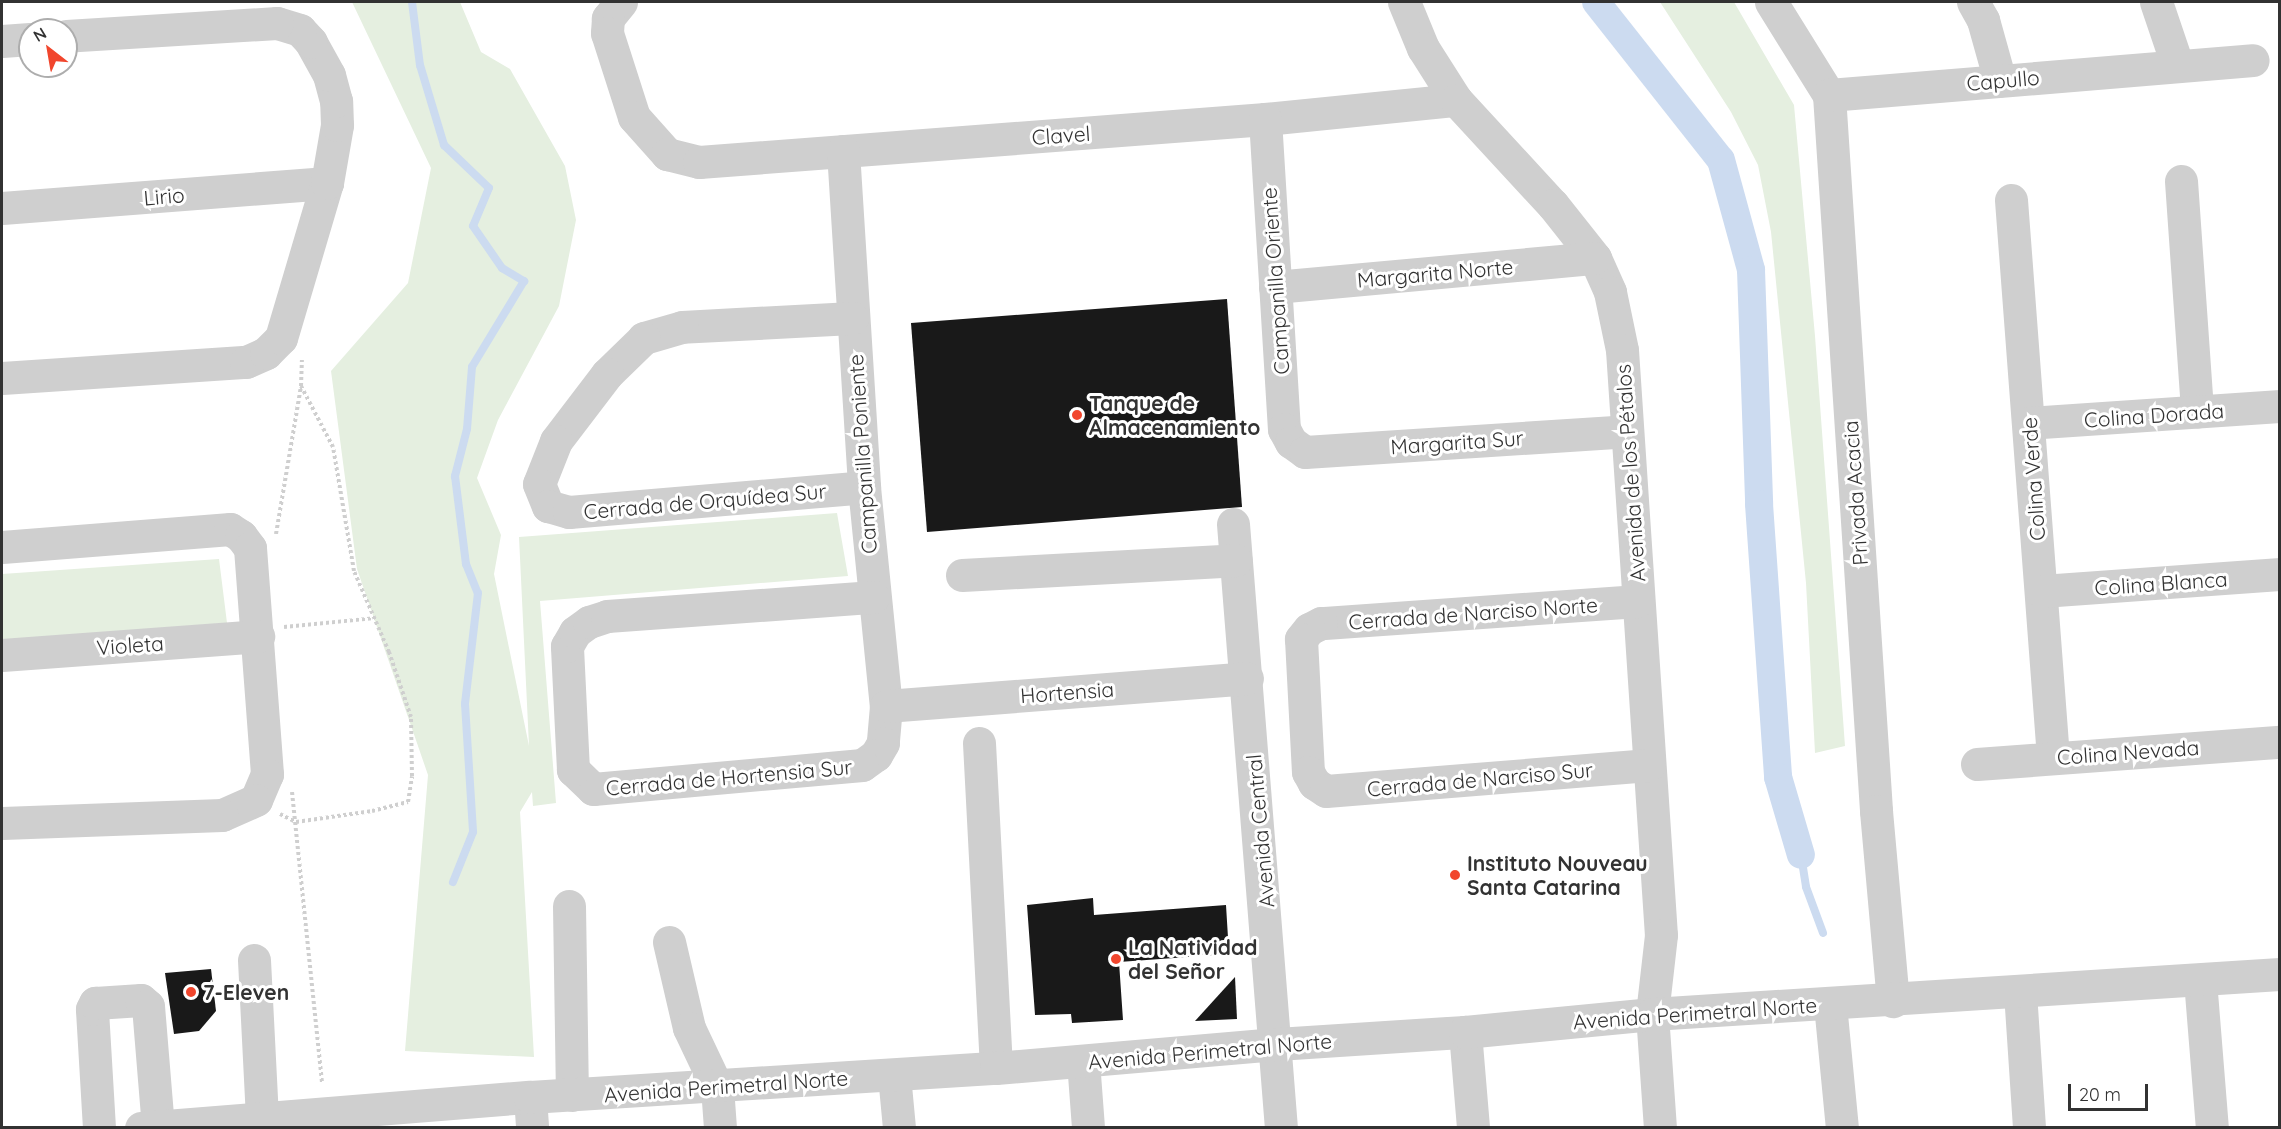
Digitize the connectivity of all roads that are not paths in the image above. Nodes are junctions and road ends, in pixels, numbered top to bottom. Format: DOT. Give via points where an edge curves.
graph roads {
  1 [pos="1404,2"];
  2 [pos="1771,2"];
  3 [pos="1973,2"];
  4 [pos="2156,2"];
  5 [pos="618,4"];
  6 [pos="78,35"];
  7 [pos="18,39"];
  8 [pos="2,40"];
  9 [pos="2253,60"];
  10 [pos="2176,64"];
  11 [pos="2001,81"];
  12 [pos="1829,95"];
  13 [pos="1456,100"];
  14 [pos="1265,119"];
  15 [pos="843,151"];
  16 [pos="2181,181"];
  17 [pos="327,183"];
  18 [pos="2011,200"];
  19 [pos="2,208"];
  20 [pos="1595,258"];
  21 [pos="1275,287"];
  22 [pos="852,318"];
  23 [pos="2,378"];
  24 [pos="2280,406"];
  25 [pos="2197,411"];
  26 [pos="2029,423"];
  27 [pos="1626,431"];
  28 [pos="1290,442"];
  29 [pos="864,487"];
  30 [pos="1233,524"];
  31 [pos="2,547"];
  32 [pos="1236,560"];
  33 [pos="2280,574"];
  34 [pos="962,575"];
  35 [pos="2042,591"];
  36 [pos="873,597"];
  37 [pos="1638,601"];
  38 [pos="258,636"];
  39 [pos="2,655"];
  40 [pos="1247,678"];
  41 [pos="886,706"];
  42 [pos="2280,742"];
  43 [pos="979,743"];
  44 [pos="876,755"];
  45 [pos="2053,757"];
  46 [pos="1977,764"];
  47 [pos="1648,765"];
  48 [pos="1314,783"];
  49 [pos="2,822"];
  50 [pos="569,906"];
  51 [pos="669,942"];
  52 [pos="254,960"];
  53 [pos="2280,974"];
  54 [pos="2200,980"];
  55 [pos="2020,992"];
  56 [pos="1893,1001"];
  57 [pos="1830,1004"];
  58 [pos="1652,1014"];
  59 [pos="1465,1032"];
  60 [pos="1277,1044"];
  61 [pos="1083,1061"];
  62 [pos="996,1068"];
  63 [pos="894,1075"];
  64 [pos="717,1087"];
  65 [pos="572,1095"];
  66 [pos="531,1112"];
  67 [pos="262,1119"];
  68 [pos="342,1120"];
  69 [pos="152,1127"];
  70 [pos="99,1128"];
  71 [pos="720,1128"];
  72 [pos="899,1128"];
  73 [pos="1088,1128"];
  74 [pos="1281,1128"];
  75 [pos="1473,1128"];
  76 [pos="1660,1128"];
  77 [pos="1842,1128"];
  78 [pos="2029,1128"];
  79 [pos="2212,1128"];
  1 -- 13 [label="street, Avenida de los Pétalos" via="1423,48"];
  2 -- 12 [label="street, Privada Acacia"];
  3 -- 11 [label="street" via="1983,20"];
  4 -- 10 [label="street"];
  5 -- 15 [label="street, Clavel" via="607,33 634,117 667,154 699,162"];
  6 -- 17 [label="street" via="277,22 300,30 328,75 336,101 338,126"];
  7 -- 8 [label="street"];
  9 -- 10 [label="street, Capullo"];
  10 -- 11 [label="street, Capullo"];
  11 -- 12 [label="street, Capullo"];
  12 -- 56 [label="street, Privada Acacia" via="1876,811"];
  13 -- 14 [label="street, Clavel"];
  13 -- 20 [label="street, Avenida de los Pétalos" via="1553,205"];
  14 -- 15 [label="street, Clavel"];
  14 -- 21 [label="street, Campanilla Oriente"];
  15 -- 22 [label="street, Campanilla Poniente"];
  16 -- 25 [label="street"];
  17 -- 19 [label="street, Lirio"];
  17 -- 23 [label="street" via="281,338 266,352 246,362"];
  18 -- 26 [label="street, Colina Verde"];
  20 -- 21 [label="street, Margarita Norte"];
  20 -- 27 [label="street, Avenida de los Pétalos" via="1610,292 1622,350"];
  21 -- 28 [label="street, Campanilla Oriente" via="1284,429"];
  22 -- 29 [label="street, Campanilla Poniente"];
  22 -- 29 [label="street, Cerrada de Orquídea Sur" via="682,327 644,338 607,374 548,454 539,484 548,506 569,512"];
  24 -- 25 [label="street, Colina Dorada"];
  25 -- 26 [label="street, Colina Dorada"];
  26 -- 35 [label="street, Colina Verde"];
  27 -- 28 [label="street, Margarita Sur" via="1305,452"];
  27 -- 37 [label="street, Avenida de los Pétalos"];
  29 -- 36 [label="street, Campanilla Poniente"];
  30 -- 32 [label="street, Avenida Central"];
  31 -- 38 [label="street" via="230,529 250,548"];
  32 -- 34 [label="street"];
  32 -- 40 [label="street, Avenida Central"];
  33 -- 35 [label="street, Colina Blanca"];
  35 -- 45 [label="street, Colina Verde"];
  36 -- 41 [label="street, Campanilla Poniente"];
  36 -- 44 [label="street, Cerrada de Hortensia Sur" via="607,616 575,632 567,646 566,661 573,770 593,789 862,765"];
  37 -- 47 [label="street, Avenida de los Pétalos"];
  37 -- 48 [label="street, Cerrada de Narciso Norte" via="1321,623 1309,628 1301,639 1308,772"];
  38 -- 39 [label="street, Violeta"];
  38 -- 49 [label="street" via="267,774 256,801 222,814"];
  40 -- 41 [label="street, Hortensia"];
  40 -- 60 [label="street, Avenida Central"];
  41 -- 44 [label="street, Campanilla Poniente" via="883,743"];
  42 -- 45 [label="street, Colina Nevada"];
  43 -- 62 [label="street"];
  45 -- 46 [label="street, Colina Nevada"];
  47 -- 48 [label="street, Cerrada de Narciso Sur" via="1326,791"];
  47 -- 58 [label="street, Avenida de los Pétalos" via="1661,935"];
  50 -- 65 [label="street"];
  51 -- 64 [label="street" via="690,1028"];
  52 -- 67 [label="street"];
  53 -- 54 [label="street, Avenida Perimetral Norte"];
  54 -- 55 [label="street, Avenida Perimetral Norte"];
  54 -- 79 [label="street"];
  55 -- 56 [label="street, Avenida Perimetral Norte"];
  55 -- 78 [label="street"];
  56 -- 57 [label="street, Avenida Perimetral Norte"];
  57 -- 58 [label="street, Avenida Perimetral Norte"];
  57 -- 77 [label="street"];
  58 -- 59 [label="street, Avenida Perimetral Norte"];
  58 -- 76 [label="street, Avenida de los Pétalos"];
  59 -- 60 [label="street, Avenida Perimetral Norte"];
  59 -- 75 [label="street"];
  60 -- 61 [label="street, Avenida Perimetral Norte"];
  60 -- 74 [label="street, Avenida Central"];
  61 -- 62 [label="street, Avenida Perimetral Norte"];
  61 -- 73 [label="street"];
  62 -- 63 [label="street, Avenida Perimetral Norte"];
  63 -- 64 [label="street, Avenida Perimetral Norte"];
  63 -- 72 [label="street"];
  64 -- 65 [label="street, Avenida Perimetral Norte"];
  64 -- 71 [label="street"];
  65 -- 66 [label="street, Avenida Perimetral Norte"];
  66 -- 68 [label="street, Avenida Perimetral Norte"];
  67 -- 68 [label="street, Avenida Perimetral Norte"];
  67 -- 69 [label="street, Avenida Perimetral Norte"];
  69 -- 70 [label="street" via="148,1006 141,1000 95,1003 92,1009"];
}
